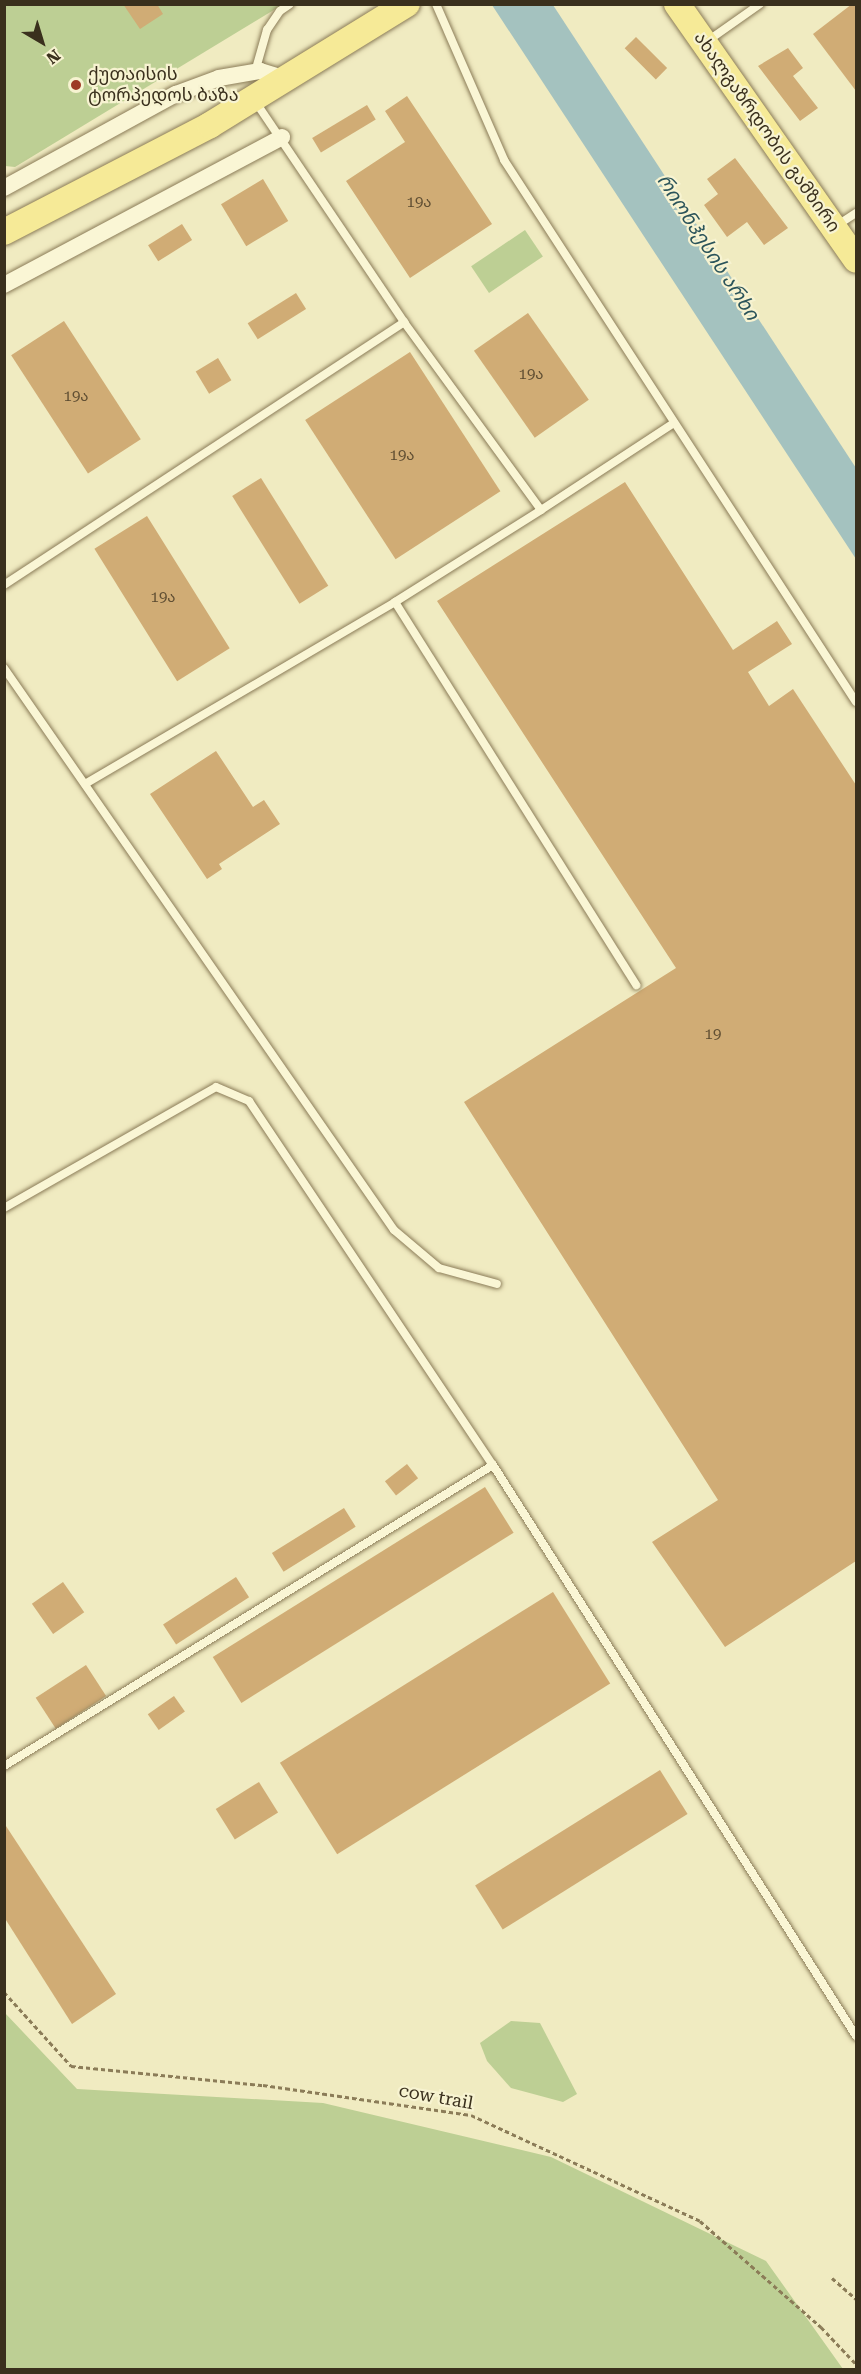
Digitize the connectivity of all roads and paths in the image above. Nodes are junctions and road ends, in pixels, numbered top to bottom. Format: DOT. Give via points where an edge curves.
graph roads {
  1 [pos="290,4"];
  2 [pos="407,4"];
  3 [pos="436,4"];
  4 [pos="677,4"];
  5 [pos="760,4"];
  6 [pos="705,43"];
  7 [pos="255,72"];
  8 [pos="287,79"];
  9 [pos="254,100"];
  10 [pos="282,137"];
  11 [pos="4,188"];
  12 [pos="856,213"];
  13 [pos="834,228"];
  14 [pos="4,232"];
  15 [pos="856,260"];
  16 [pos="4,285"];
  17 [pos="404,322"];
  18 [pos="674,423"];
  19 [pos="541,510"];
  20 [pos="4,585"];
  21 [pos="395,602"];
  22 [pos="4,668"];
  23 [pos="856,702"];
  24 [pos="85,784"];
  25 [pos="636,984"];
  26 [pos="4,1208"];
  27 [pos="497,1284"];
  28 [pos="493,1465"];
  29 [pos="4,1767"];
  30 [pos="4,1992"];
  31 [pos="856,2036"];
  32 [pos="832,2278"];
  33 [pos="856,2300"];
  34 [pos="856,2364"];
  1 -- 7 [label="lane" via="267,30"];
  2 -- 8 [label="main road"];
  3 -- 18 [label="lane" via="504,160"];
  4 -- 6 [label="main road, ახალგაზრდობის გამზირი"];
  5 -- 6 [label="lane"];
  6 -- 13 [label="main road, ახალგაზრდობის გამზირი"];
  7 -- 8 [label="street"];
  7 -- 11 [label="street" via="219,78 176,94"];
  8 -- 9 [label="main road"];
  9 -- 10 [label="lane"];
  9 -- 14 [label="main road"];
  10 -- 16 [label="street"];
  10 -- 17 [label="lane"];
  12 -- 13 [label="lane"];
  13 -- 15 [label="main road, ახალგაზრდობის გამზირი"];
  17 -- 19 [label="lane"];
  17 -- 20 [label="lane"];
  18 -- 19 [label="lane"];
  18 -- 23 [label="lane"];
  19 -- 21 [label="lane"];
  21 -- 24 [label="lane"];
  21 -- 25 [label="lane"];
  22 -- 24 [label="lane"];
  24 -- 27 [label="lane" via="394,1230 439,1268"];
  26 -- 28 [label="lane" via="216,1087 249,1101"];
  28 -- 29 [label="lane"];
  28 -- 31 [label="lane"];
  30 -- 34 [label="path, cow trail" via="71,2066 263,2085 471,2115 700,2221 821,2327"];
  32 -- 33 [label="path"];
}
